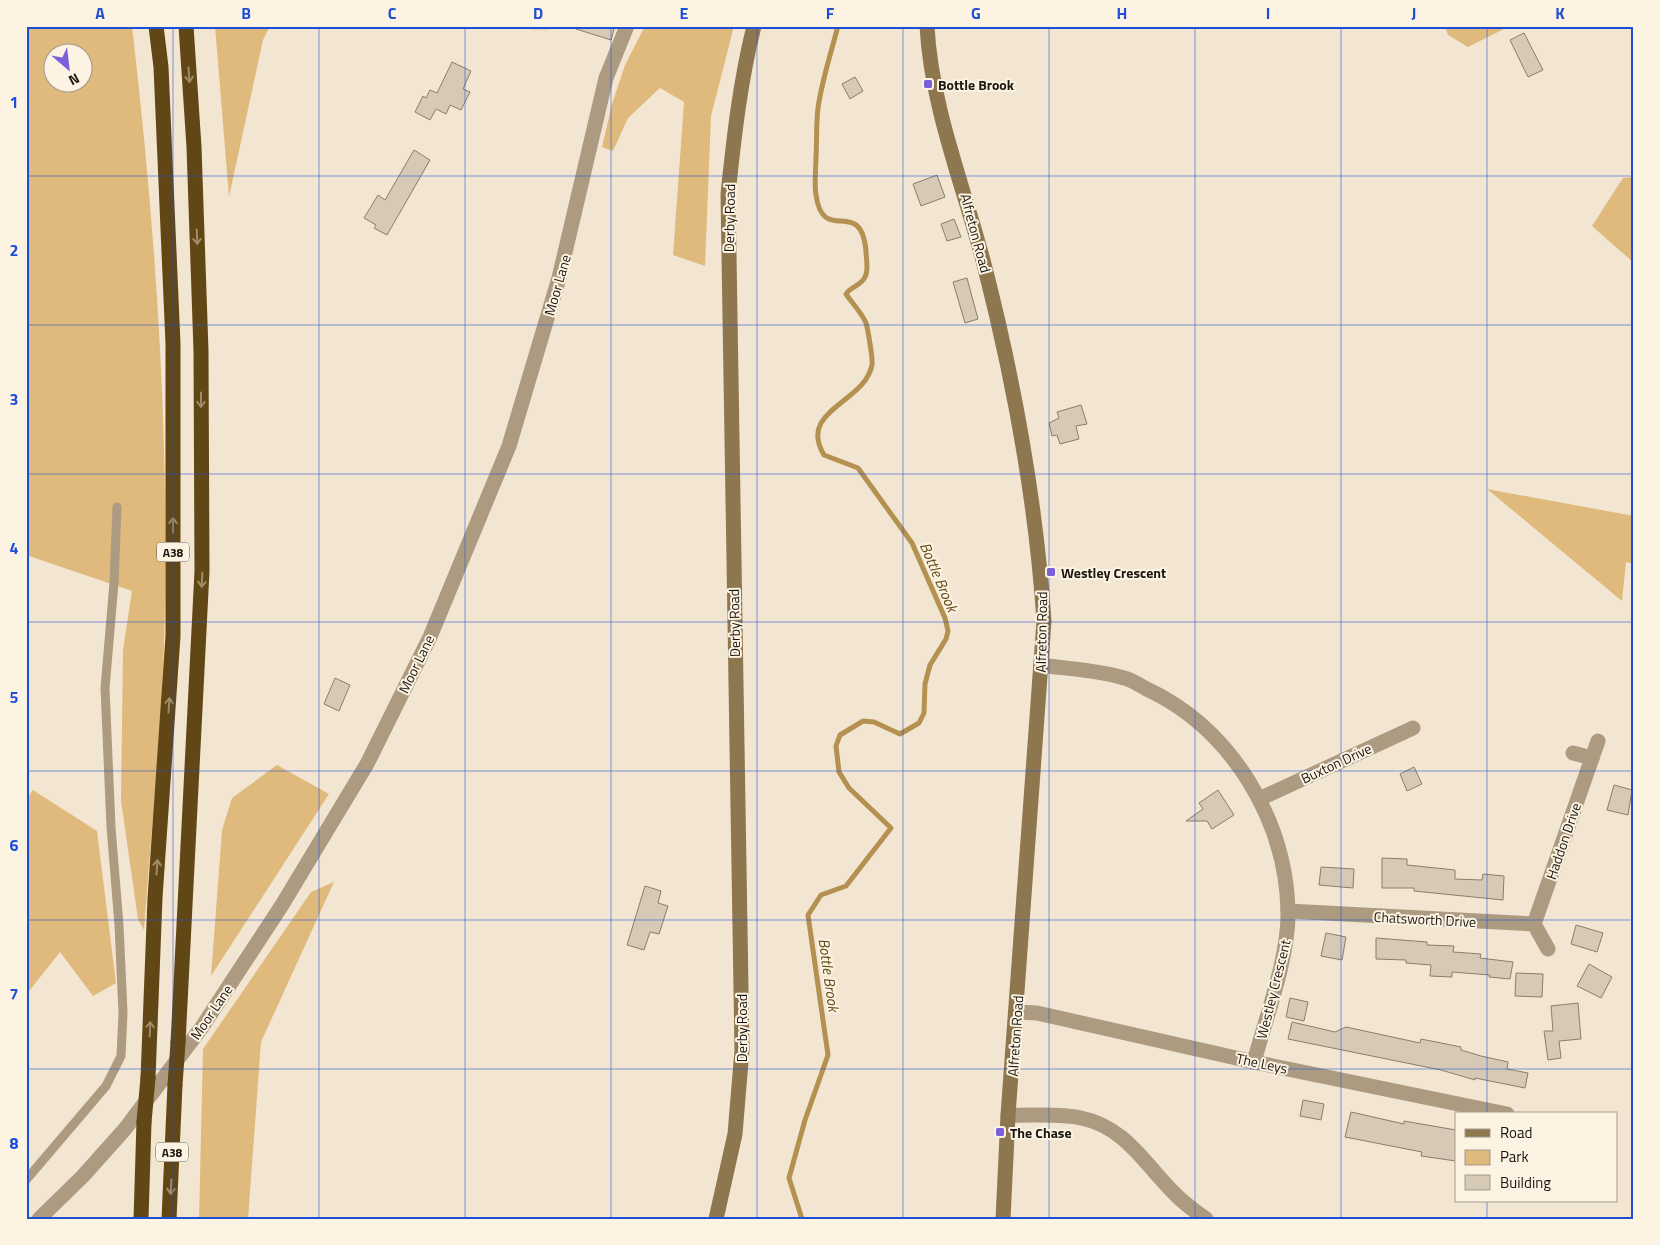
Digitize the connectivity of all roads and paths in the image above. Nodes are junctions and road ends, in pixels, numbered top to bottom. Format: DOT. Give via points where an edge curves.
graph roads {
  1 [pos="156,26"];
  2 [pos="186,26"];
  3 [pos="627,26"];
  4 [pos="754,26"];
  5 [pos="927,26"];
  6 [pos="117,507"];
  7 [pos="1041,665"];
  8 [pos="1413,728"];
  9 [pos="1598,741"];
  10 [pos="1572,753"];
  11 [pos="1592,758"];
  12 [pos="1259,799"];
  13 [pos="1288,912"];
  14 [pos="1534,924"];
  15 [pos="1548,949"];
  16 [pos="1017,1012"];
  17 [pos="1254,1062"];
  18 [pos="1497,1112"];
  19 [pos="1008,1115"];
  20 [pos="26,1180"];
  21 [pos="39,1219"];
  22 [pos="141,1219"];
  23 [pos="170,1219"];
  24 [pos="716,1219"];
  25 [pos="1004,1219"];
  26 [pos="1206,1219"];
  22 -- 1 [label="highway, A38, one-way, bridge" via="155,898 173,636 173,344 162,67"];
  2 -- 23 [label="highway, A38, one-way, bridge" via="201,341 202,571"];
  3 -- 21 [label="street, Moor Lane" via="606,78 559,278 509,446 430,637 367,764 282,905 202,1027 124,1129"];
  4 -- 24 [label="street, Derby Road" via="743,70 728,194 742,1050 735,1134"];
  5 -- 7 [label="street, Alfreton Road" via="935,87 1001,328 1040,564 1044,621"];
  6 -- 20 [label="lane" via="105,688 124,1013 121,1056 106,1086"];
  7 -- 12 [label="street, Westley Crescent" via="1124,678 1168,699 1208,730 1235,761"];
  7 -- 16 [label="street, Alfreton Road"];
  8 -- 12 [label="street, Buxton Drive"];
  9 -- 11 [label="street, Haddon Drive"];
  10 -- 11 [label="street"];
  11 -- 14 [label="street, Haddon Drive"];
  12 -- 13 [label="street, Westley Crescent" via="1282,855"];
  13 -- 14 [label="street, Chatsworth Drive"];
  13 -- 17 [label="street, Westley Crescent" via="1285,949"];
  14 -- 15 [label="street"];
  16 -- 17 [label="street, The Leys" via="1037,1013"];
  16 -- 19 [label="street, Alfreton Road"];
  17 -- 18 [label="street, The Leys"];
  19 -- 25 [label="street, Alfreton Road"];
  19 -- 26 [label="street" via="1080,1118 1110,1128 1142,1156 1176,1196"];
}
